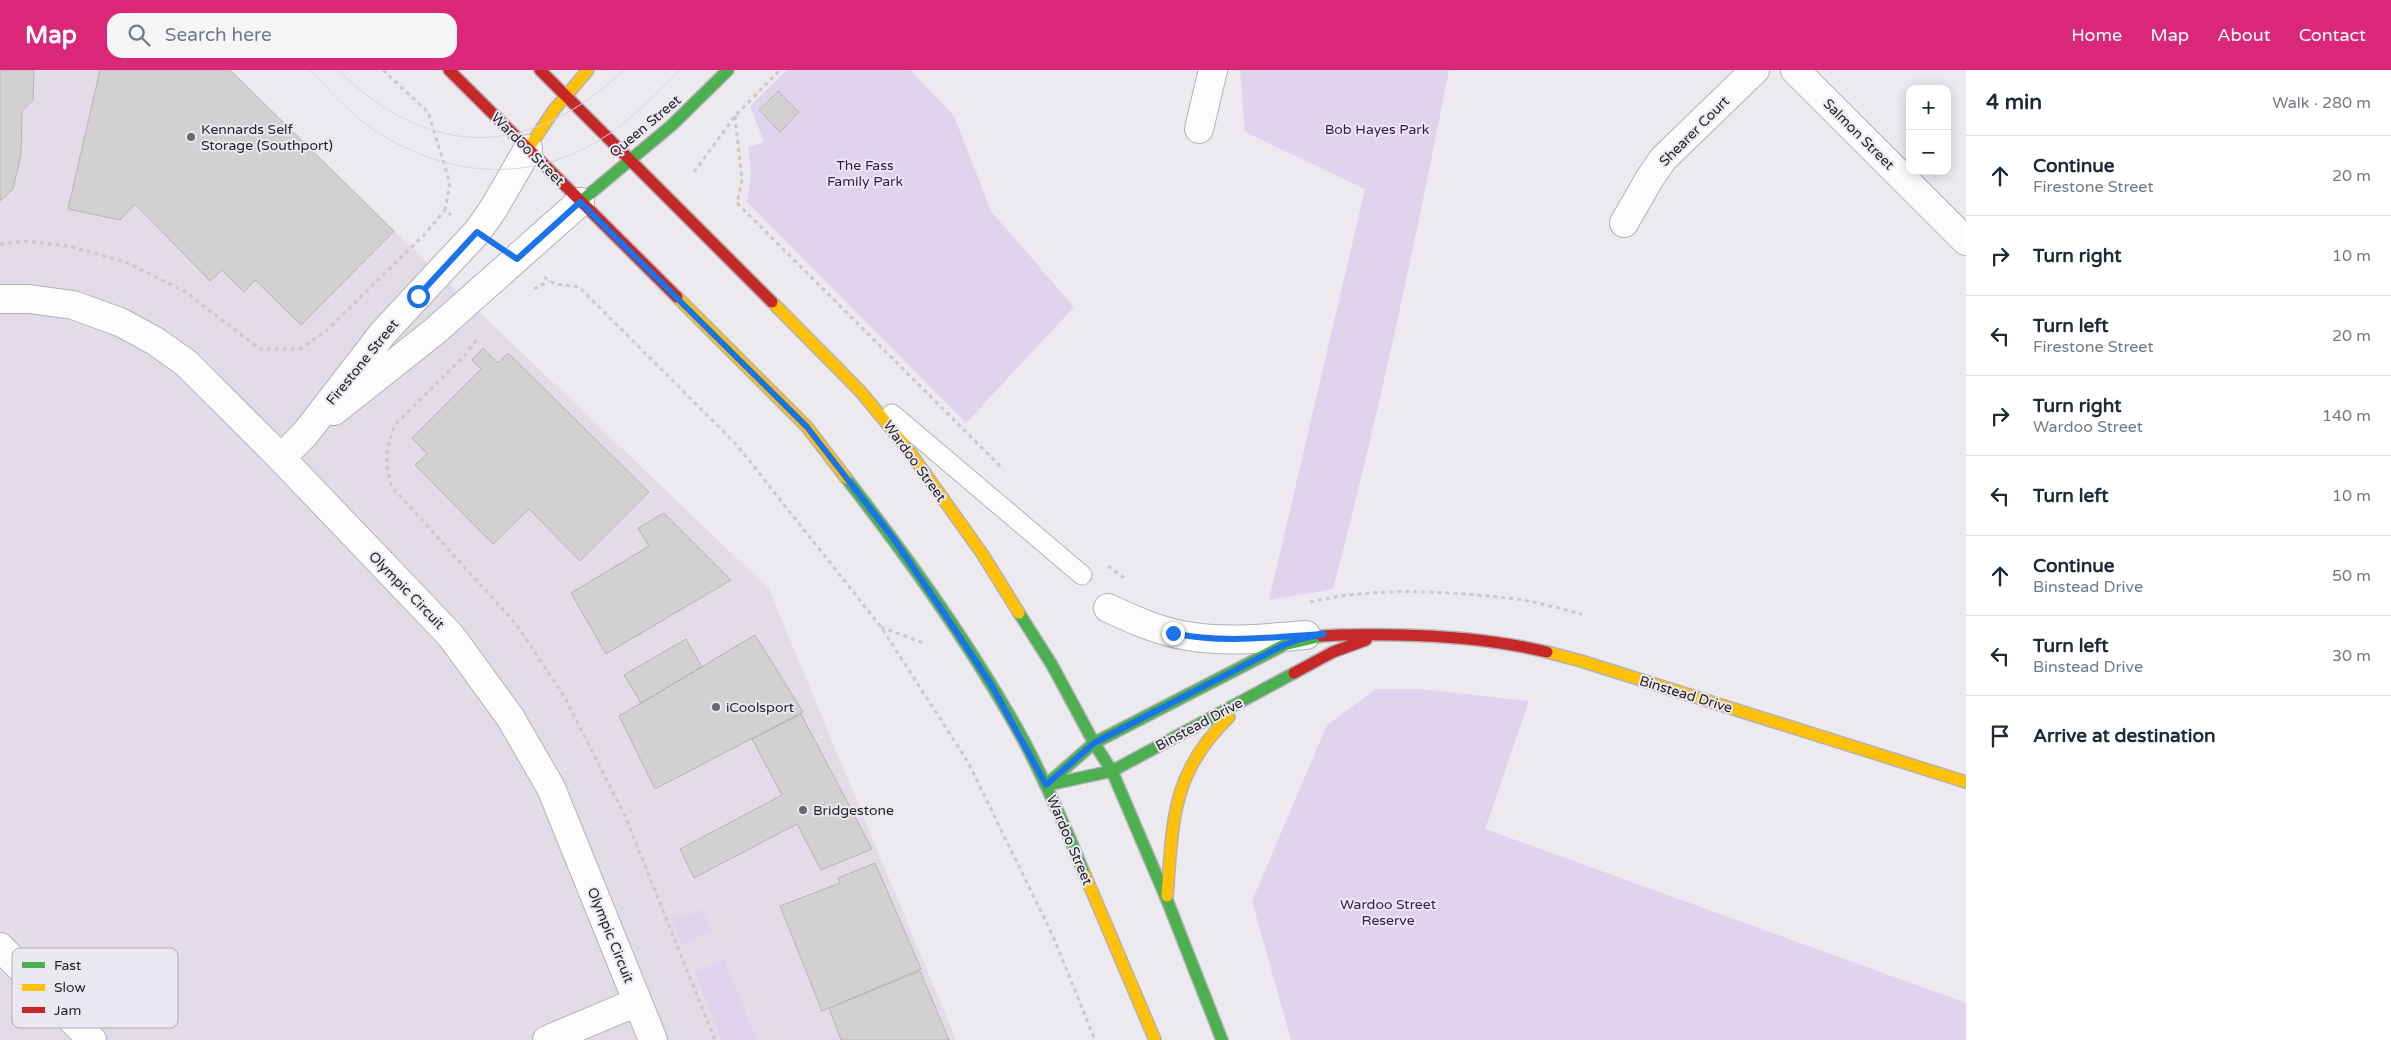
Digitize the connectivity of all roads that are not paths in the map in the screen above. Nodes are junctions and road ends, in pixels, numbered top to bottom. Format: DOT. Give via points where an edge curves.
graph roads {
  1 [pos="449,70"];
  2 [pos="540,70"];
  3 [pos="588,70"];
  4 [pos="728,70"];
  5 [pos="1213,70"];
  6 [pos="1755,70"];
  7 [pos="1795,70"];
  8 [pos="566,95"];
  9 [pos="1199,129"];
  10 [pos="528,148"];
  11 [pos="630,158"];
  12 [pos="580,202"];
  13 [pos="1624,223"];
  14 [pos="1966,241"];
  15 [pos="0,299"];
  16 [pos="839,370"];
  17 [pos="305,434"];
  18 [pos="281,458"];
  19 [pos="1082,575"];
  20 [pos="1108,608"];
  21 [pos="1324,634"];
  22 [pos="1399,635"];
  23 [pos="1286,677"];
  24 [pos="1094,743"];
  25 [pos="1112,771"];
  26 [pos="1966,782"];
  27 [pos="1046,785"];
  28 [pos="1167,900"];
  29 [pos="0,947"];
  30 [pos="12,959"];
  31 [pos="638,1002"];
  32 [pos="80,1028"];
  33 [pos="92,1040"];
  34 [pos="547,1040"];
  35 [pos="653,1040"];
  36 [pos="1155,1040"];
  37 [pos="1222,1040"];
  1 -- 10 [label="main road, Wardoo Street"];
  2 -- 8 [label="main road, Wardoo Street"];
  3 -- 8 [label="main road"];
  4 -- 11 [label="main road, Queen Street" via="672,125"];
  5 -- 9 [label="street"];
  6 -- 13 [label="street, Shearer Court" via="1663,159"];
  7 -- 14 [label="street, Salmon Street"];
  8 -- 10 [label="main road"];
  8 -- 11 [label="main road, Wardoo Street"];
  10 -- 12 [label="main road, Wardoo Street"];
  10 -- 17 [label="street, Firestone Street" via="502,196 477,232 383,333"];
  11 -- 12 [label="main road, Queen Street"];
  11 -- 16 [label="main road, Wardoo Street"];
  12 -- 17 [label="street, Firestone Street" via="413,350"];
  12 -- 27 [label="main road, Wardoo Street" via="807,427 893,538 941,608 992,686"];
  15 -- 18 [label="street, Olympic Circuit" via="73,305 120,322 154,341 186,363"];
  16 -- 19 [label="lane, Wardoo Street"];
  16 -- 24 [label="main road, Wardoo Street" via="907,448 983,555 1052,665"];
  17 -- 18 [label="street, Firestone Street"];
  18 -- 31 [label="street, Olympic Circuit" via="451,636 510,717 551,788"];
  20 -- 21 [label="street, Binstead Drive" via="1154,627 1187,636 1238,639"];
  21 -- 22 [label="main road, Binstead Drive"];
  21 -- 24 [label="main road, Binstead Drive" via="1284,645"];
  22 -- 23 [label="main road, Binstead Drive" via="1347,646"];
  22 -- 26 [label="main road, Binstead Drive" via="1503,642 1581,661"];
  23 -- 25 [label="main road, Binstead Drive"];
  23 -- 28 [label="main road, Binstead Drive" via="1219,725 1187,768 1174,810"];
  24 -- 25 [label="main road, Wardoo Street"];
  24 -- 27 [label="main road, Binstead Drive"];
  25 -- 27 [label="main road, Binstead Drive"];
  25 -- 28 [label="main road, Wardoo Street"];
  27 -- 36 [label="main road, Wardoo Street"];
  28 -- 37 [label="main road, Wardoo Street"];
  29 -- 30 [label="street"];
  31 -- 34 [label="street"];
  31 -- 35 [label="street, Olympic Circuit"];
  32 -- 33 [label="street"];
}
